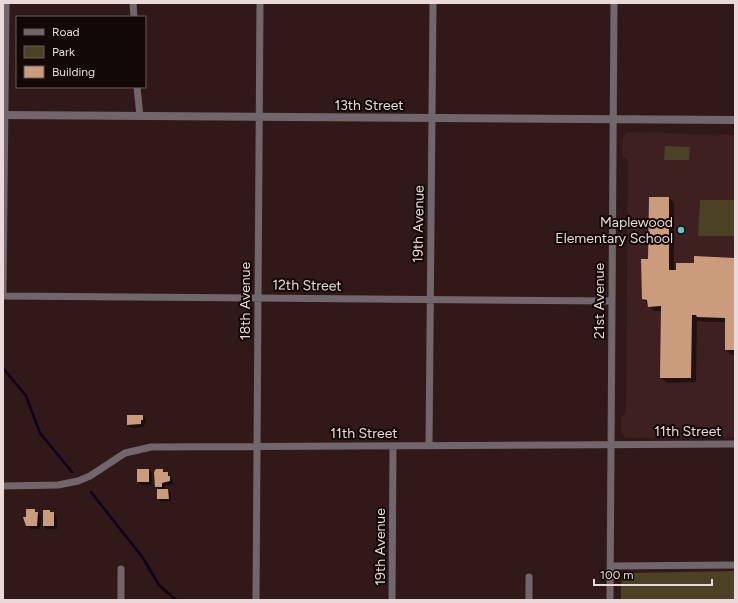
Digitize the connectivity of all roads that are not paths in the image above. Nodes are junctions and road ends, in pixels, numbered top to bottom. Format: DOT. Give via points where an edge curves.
graph roads {
  1 [pos="6,3"];
  2 [pos="133,3"];
  3 [pos="260,3"];
  4 [pos="433,3"];
  5 [pos="614,3"];
  6 [pos="134,16"];
  7 [pos="137,88"];
  8 [pos="4,115"];
  9 [pos="140,116"];
  10 [pos="259,117"];
  11 [pos="432,118"];
  12 [pos="613,119"];
  13 [pos="735,120"];
  14 [pos="3,296"];
  15 [pos="258,298"];
  16 [pos="430,300"];
  17 [pos="611,301"];
  18 [pos="612,444"];
  19 [pos="735,444"];
  20 [pos="430,445"];
  21 [pos="256,446"];
  22 [pos="394,446"];
  23 [pos="3,486"];
  24 [pos="735,565"];
  25 [pos="611,566"];
  26 [pos="121,569"];
  27 [pos="529,577"];
  28 [pos="121,600"];
  29 [pos="256,600"];
  30 [pos="392,600"];
  31 [pos="529,600"];
  32 [pos="610,600"];
  1 -- 8 [label="street"];
  2 -- 6 [label="street"];
  3 -- 10 [label="street, 18th Avenue"];
  4 -- 11 [label="street, 19th Avenue"];
  5 -- 12 [label="street, 21st Avenue"];
  7 -- 9 [label="street"];
  8 -- 9 [label="street, 13th Street"];
  8 -- 14 [label="street"];
  9 -- 10 [label="street, 13th Street"];
  10 -- 11 [label="street, 13th Street"];
  10 -- 15 [label="street, 18th Avenue"];
  11 -- 12 [label="street, 13th Street"];
  11 -- 16 [label="street, 19th Avenue"];
  12 -- 13 [label="street, 13th Street"];
  12 -- 17 [label="street, 21st Avenue"];
  14 -- 15 [label="street, 12th Street"];
  15 -- 16 [label="street, 12th Street"];
  15 -- 21 [label="street, 18th Avenue"];
  16 -- 17 [label="street, 12th Street"];
  16 -- 20 [label="street, 19th Avenue"];
  17 -- 18 [label="street, 21st Avenue"];
  18 -- 19 [label="street, 11th Street"];
  18 -- 20 [label="street, 11th Street"];
  18 -- 25 [label="street, 21st Avenue"];
  20 -- 22 [label="street, 11th Street"];
  21 -- 22 [label="street, 11th Street"];
  21 -- 23 [label="street, 11th Street" via="150,447 125,453 78,481 58,485"];
  21 -- 29 [label="street, 18th Avenue"];
  22 -- 30 [label="street, 19th Avenue"];
  24 -- 25 [label="street"];
  25 -- 32 [label="street, 21st Avenue"];
  26 -- 28 [label="street"];
  27 -- 31 [label="street"];
}
